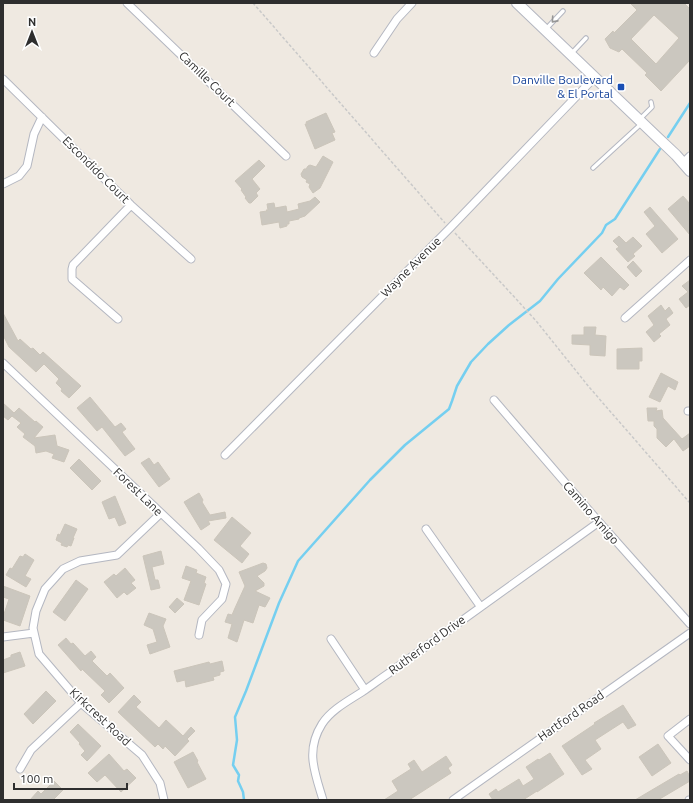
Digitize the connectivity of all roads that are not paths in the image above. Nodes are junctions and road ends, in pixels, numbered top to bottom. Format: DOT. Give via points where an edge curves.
graph roads {
  1 [pos="127,3"];
  2 [pos="412,3"];
  3 [pos="517,3"];
  4 [pos="563,11"];
  5 [pos="545,30"];
  6 [pos="586,38"];
  7 [pos="374,53"];
  8 [pos="570,54"];
  9 [pos="596,77"];
  10 [pos="3,79"];
  11 [pos="651,102"];
  12 [pos="42,117"];
  13 [pos="641,121"];
  14 [pos="286,156"];
  15 [pos="686,159"];
  16 [pos="593,168"];
  17 [pos="690,171"];
  18 [pos="3,184"];
  19 [pos="131,205"];
  20 [pos="191,259"];
  21 [pos="690,260"];
  22 [pos="624,318"];
  23 [pos="118,319"];
  24 [pos="3,363"];
  25 [pos="494,400"];
  26 [pos="225,455"];
  27 [pos="161,514"];
  28 [pos="599,522"];
  29 [pos="426,529"];
  30 [pos="480,606"];
  31 [pos="690,624"];
  32 [pos="34,633"];
  33 [pos="690,633"];
  34 [pos="199,635"];
  35 [pos="3,637"];
  36 [pos="331,639"];
  37 [pos="365,690"];
  38 [pos="81,702"];
  39 [pos="690,719"];
  40 [pos="690,760"];
  41 [pos="20,769"];
  42 [pos="164,800"];
  43 [pos="323,800"];
  44 [pos="453,800"];
  1 -- 14 [label="street, Camille Court"];
  2 -- 7 [label="street" via="397,19"];
  3 -- 5 [label="main road"];
  4 -- 5 [label="lane, one-way"];
  5 -- 8 [label="main road"];
  6 -- 8 [label="lane"];
  8 -- 9 [label="main road"];
  9 -- 13 [label="main road"];
  9 -- 26 [label="street, Wayne Avenue"];
  10 -- 12 [label="street, Escondido Court"];
  11 -- 13 [label="lane" via="652,107"];
  12 -- 18 [label="street" via="34,134 27,166 19,176"];
  12 -- 19 [label="street, Escondido Court"];
  13 -- 15 [label="main road" via="676,155"];
  13 -- 16 [label="lane"];
  15 -- 17 [label="main road"];
  19 -- 20 [label="street, Escondido Court"];
  19 -- 23 [label="street" via="72,269 72,279"];
  21 -- 22 [label="street"];
  24 -- 27 [label="street, Forest Lane"];
  25 -- 28 [label="street, Camino Amigo"];
  27 -- 32 [label="street, Kirkcrest Road" via="117,555 80,561 63,569 45,590 36,611"];
  27 -- 34 [label="street, Forest Lane" via="198,548 218,570 226,584 222,599 202,620"];
  28 -- 30 [label="street, Rutherford Drive"];
  28 -- 31 [label="street, Camino Amigo"];
  29 -- 30 [label="street"];
  30 -- 37 [label="street, Rutherford Drive"];
  32 -- 35 [label="street"];
  32 -- 38 [label="street, Kirkcrest Road" via="39,654"];
  33 -- 44 [label="street, Hartford Road"];
  36 -- 37 [label="street"];
  37 -- 43 [label="street, Rutherford Drive" via="332,712 322,724 316,738 312,754"];
  38 -- 41 [label="street" via="31,750"];
  38 -- 42 [label="street, Kirkcrest Road" via="142,755 160,783"];
  39 -- 40 [label="street" via="668,736"];
}
